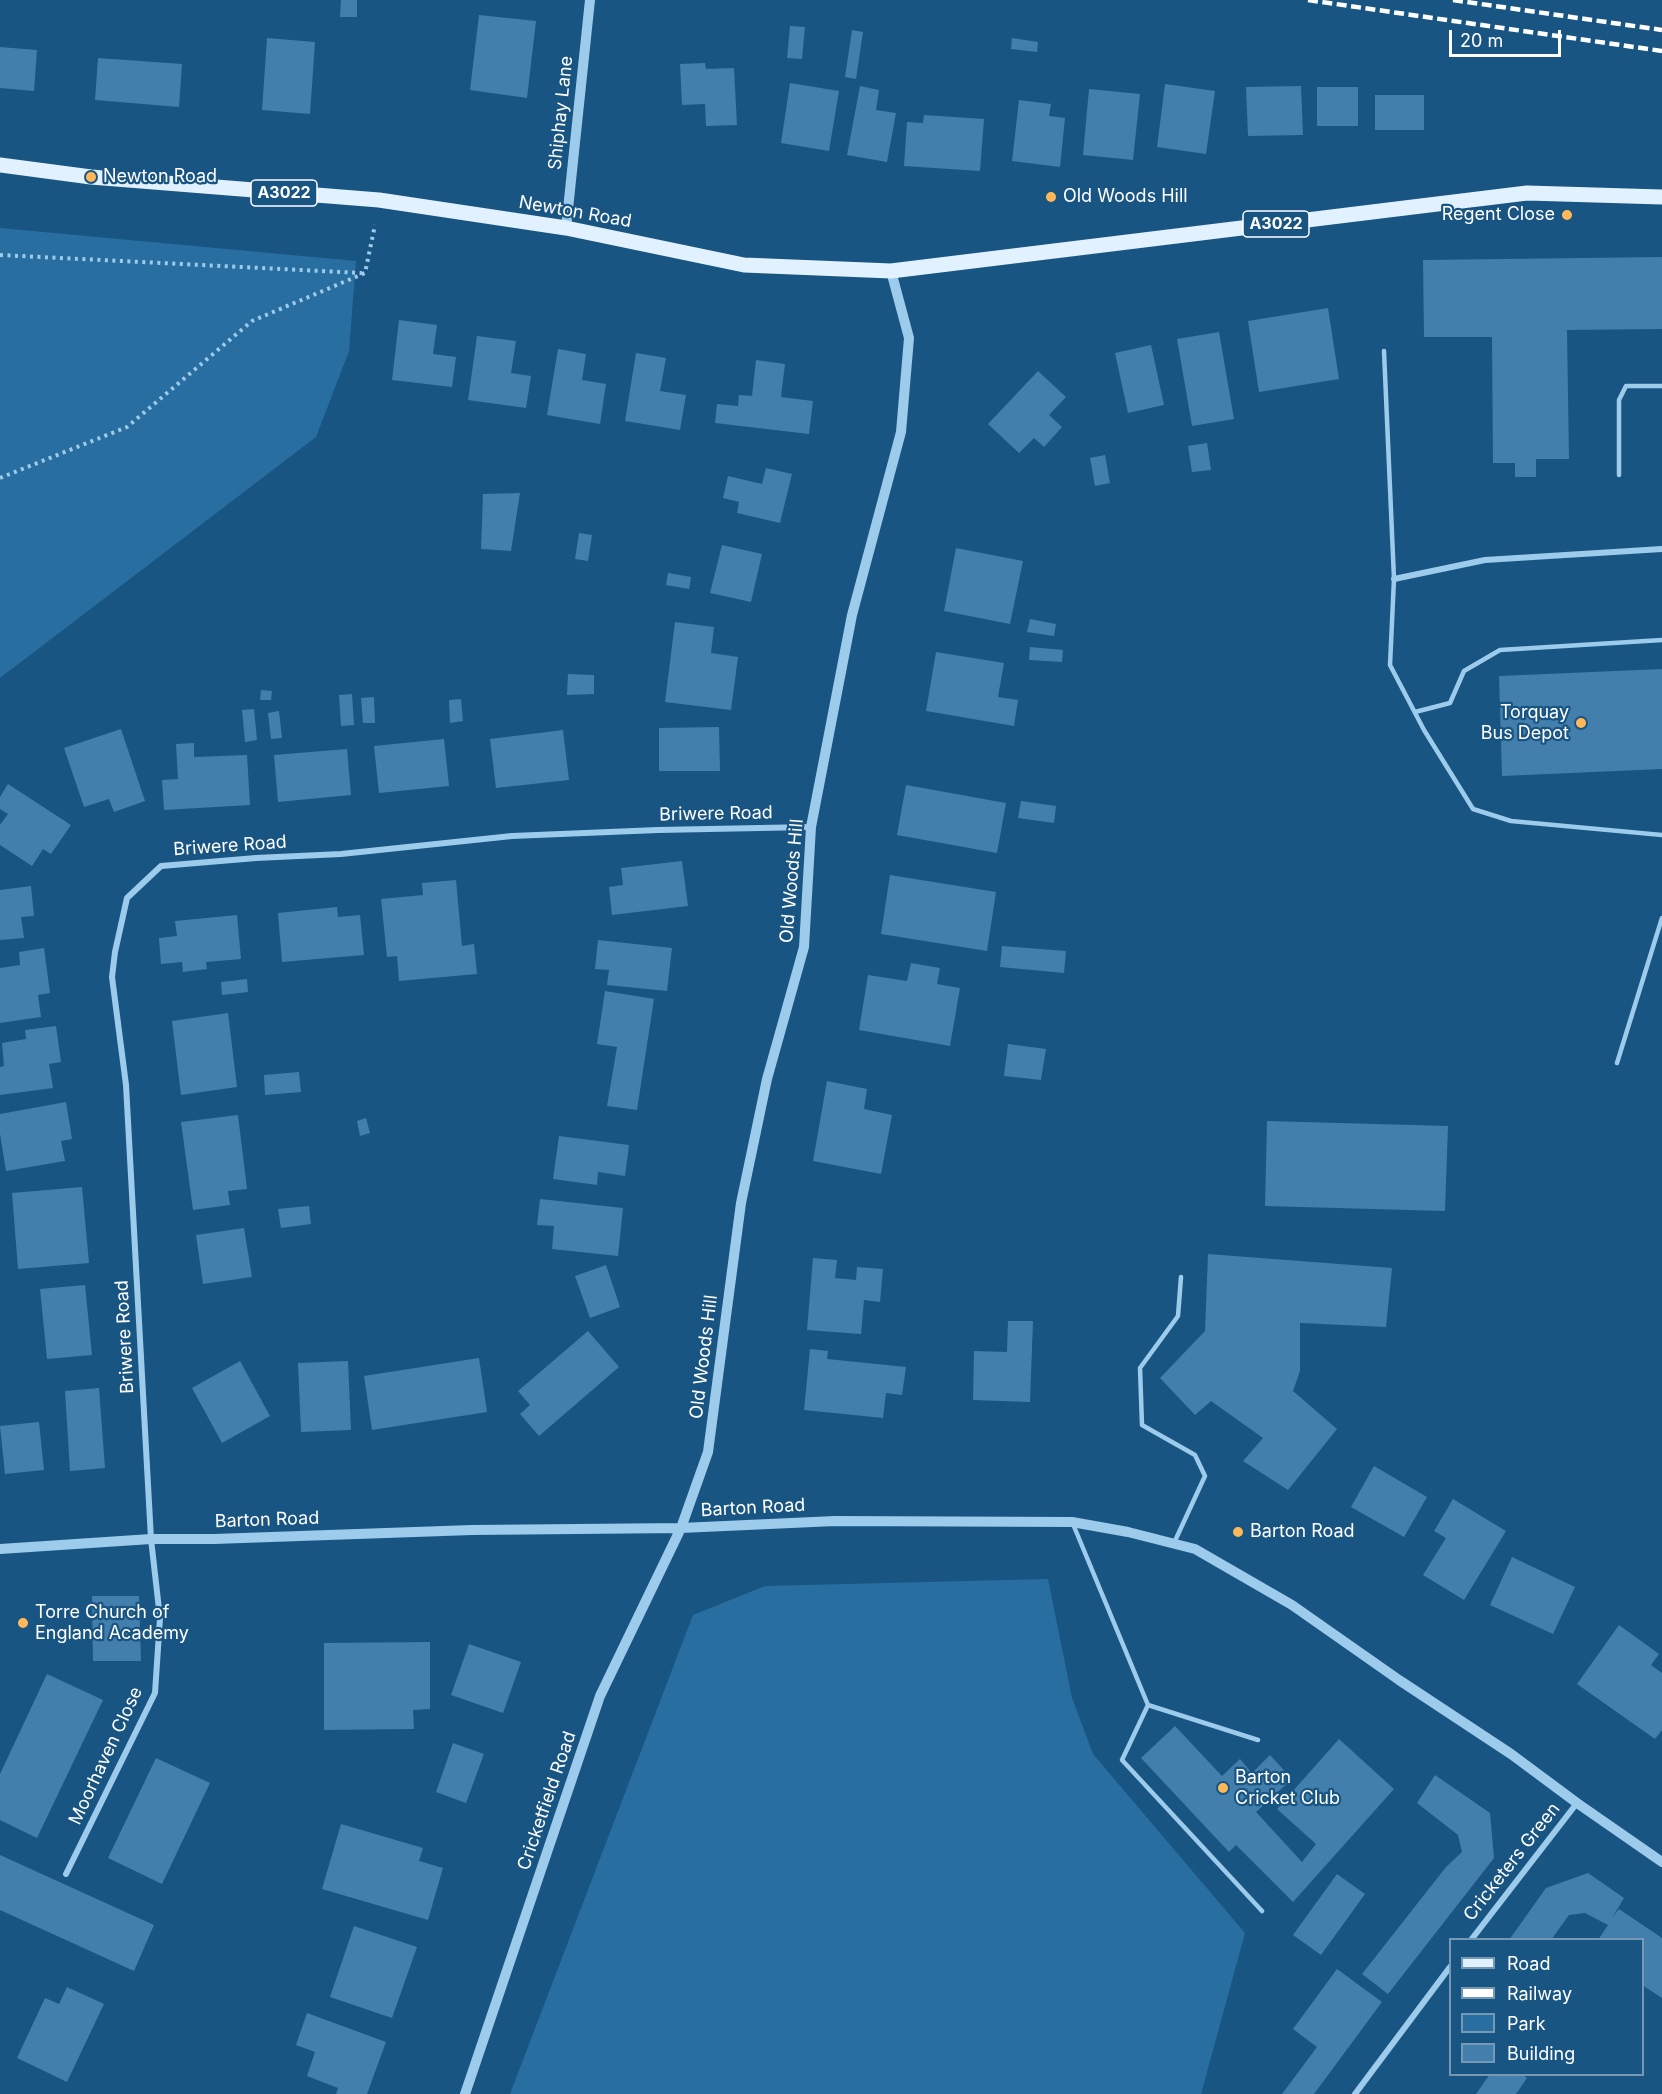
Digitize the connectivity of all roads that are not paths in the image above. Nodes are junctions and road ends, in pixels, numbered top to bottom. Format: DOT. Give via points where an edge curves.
graph roads {
  1 [pos="589,3"];
  2 [pos="0,165"];
  3 [pos="1662,197"];
  4 [pos="566,228"];
  5 [pos="891,271"];
  6 [pos="1384,351"];
  7 [pos="1662,386"];
  8 [pos="1619,475"];
  9 [pos="1662,549"];
  10 [pos="1394,579"];
  11 [pos="1662,640"];
  12 [pos="1415,712"];
  13 [pos="811,827"];
  14 [pos="1662,835"];
  15 [pos="1662,918"];
  16 [pos="1617,1063"];
  17 [pos="1181,1277"];
  18 [pos="1072,1522"];
  19 [pos="681,1528"];
  20 [pos="151,1539"];
  21 [pos="1174,1544"];
  22 [pos="0,1549"];
  23 [pos="1148,1705"];
  24 [pos="1258,1740"];
  25 [pos="1577,1803"];
  26 [pos="1662,1862"];
  27 [pos="66,1874"];
  28 [pos="1262,1911"];
  29 [pos="1473,1938"];
  30 [pos="1449,1968"];
  31 [pos="465,2094"];
  32 [pos="1355,2094"];
  1 -- 4 [label="street, Shiphay Lane"];
  2 -- 4 [label="main road, Newton Road / A3022" via="91,177 379,200"];
  3 -- 5 [label="main road, A3022" via="1527,193"];
  4 -- 5 [label="main road, Newton Road / A3022" via="744,265"];
  5 -- 13 [label="street, Old Woods Hill" via="909,338 901,432 852,615"];
  6 -- 10 [label="lane"];
  7 -- 8 [label="lane" via="1626,386 1618,400"];
  9 -- 10 [label="street" via="1485,560"];
  10 -- 12 [label="lane" via="1390,665"];
  11 -- 12 [label="lane" via="1500,650 1464,671 1450,703"];
  12 -- 14 [label="lane" via="1473,809 1511,821"];
  13 -- 19 [label="street, Old Woods Hill" via="804,947 767,1078 741,1203 708,1452"];
  13 -- 20 [label="street, Briwere Road" via="513,836 161,867 127,898 112,977 126,1096"];
  15 -- 16 [label="lane"];
  17 -- 21 [label="lane" via="1178,1316 1140,1368 1142,1425 1195,1455 1205,1476"];
  18 -- 19 [label="street, Barton Road" via="834,1521"];
  18 -- 21 [label="street, Barton Road"];
  18 -- 23 [label="lane"];
  19 -- 20 [label="street, Barton Road"];
  19 -- 31 [label="street, Cricketfield Road" via="600,1696"];
  20 -- 22 [label="street, Barton Road"];
  20 -- 27 [label="street, Moorhaven Close" via="160,1618 155,1693"];
  21 -- 25 [label="street, Barton Road" via="1195,1549 1292,1605 1512,1754"];
  23 -- 24 [label="lane"];
  23 -- 28 [label="lane" via="1122,1760"];
  25 -- 26 [label="street, Barton Road"];
  25 -- 29 [label="street, Cricketers Green"];
  30 -- 32 [label="street"];
}
